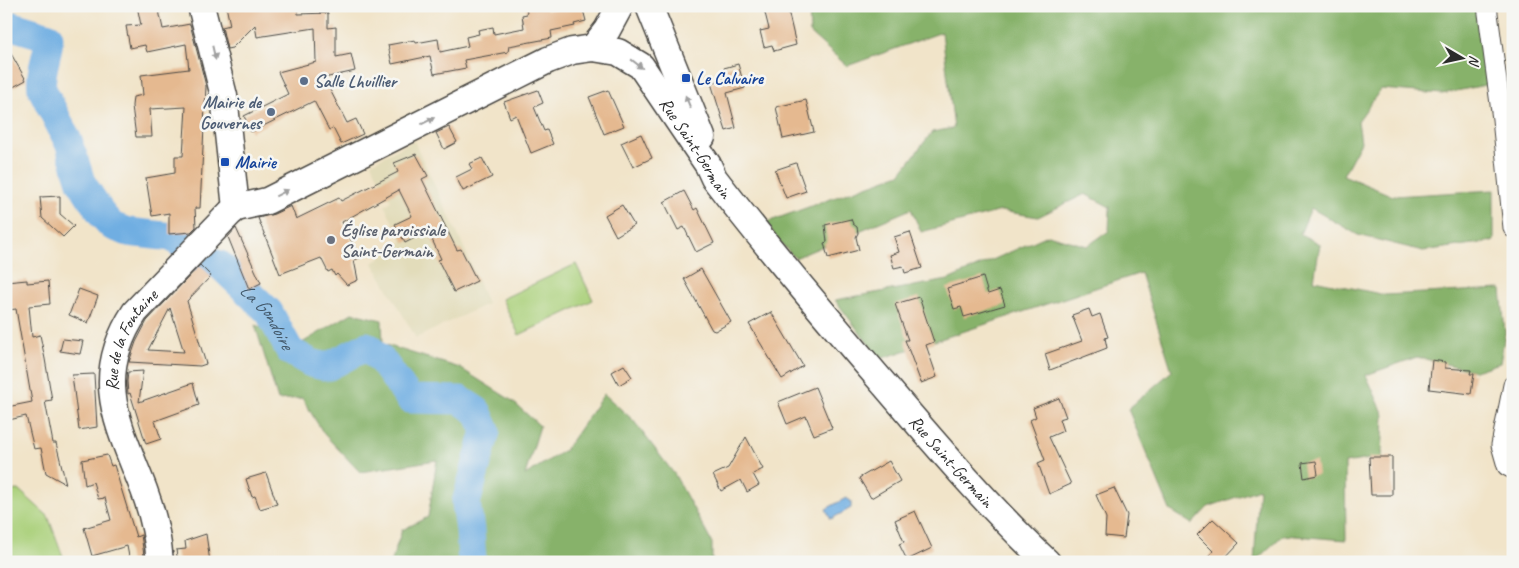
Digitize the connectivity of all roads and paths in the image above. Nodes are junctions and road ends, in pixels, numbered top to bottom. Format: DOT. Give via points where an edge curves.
graph roads {
  1 [pos="201,6"];
  2 [pos="620,6"];
  3 [pos="649,6"];
  4 [pos="1487,6"];
  5 [pos="593,48"];
  6 [pos="708,165"];
  7 [pos="236,208"];
  8 [pos="1513,228"];
  9 [pos="1513,384"];
  10 [pos="1513,468"];
  11 [pos="160,562"];
  12 [pos="1047,562"];
  1 -- 7 [label="street, one-way" via="224,96"];
  2 -- 5 [label="street"];
  6 -- 3 [label="street, one-way" via="697,123"];
  4 -- 8 [label="street"];
  5 -- 6 [label="street, Rue Saint-Germain, one-way" via="618,52 641,66"];
  7 -- 5 [label="street, Rue Saint-Germain, one-way" via="267,201 548,60 572,50"];
  6 -- 12 [label="street, Rue Saint-Germain" via="714,178 802,289 952,464"];
  7 -- 11 [label="street, Rue de la Fontaine" via="135,312 117,347 113,378 116,419 152,512"];
  9 -- 10 [label="street" via="1501,445 1507,466"];
}
